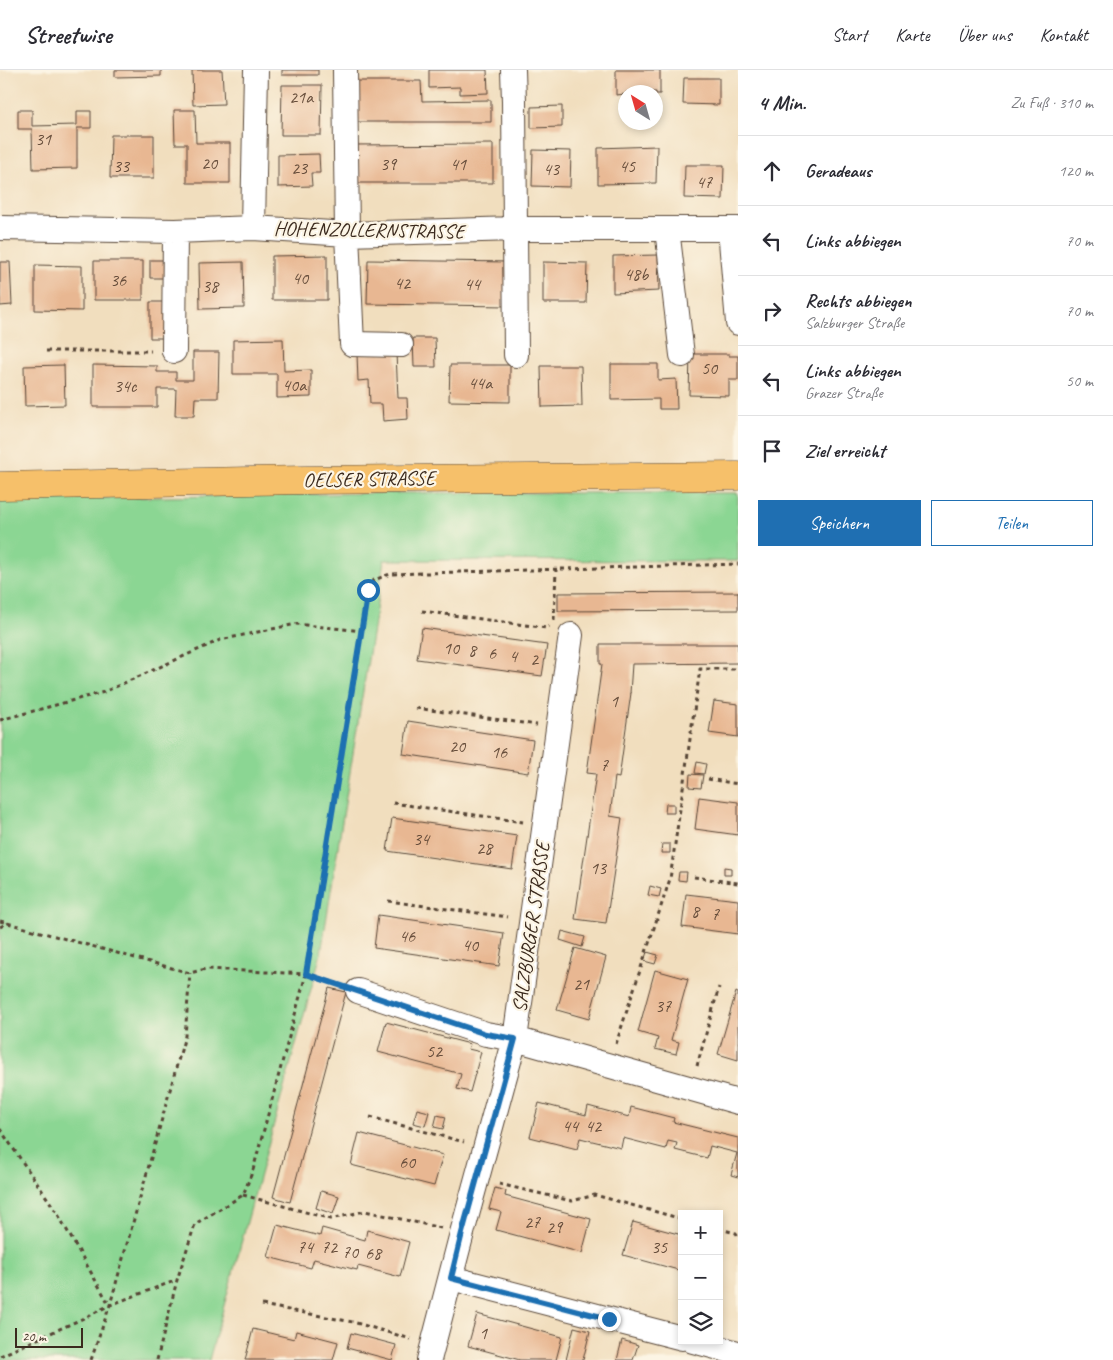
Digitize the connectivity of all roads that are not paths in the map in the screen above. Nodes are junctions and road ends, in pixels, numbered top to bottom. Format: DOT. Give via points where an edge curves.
graph roads {
  1 [pos="256,70"];
  2 [pos="345,70"];
  3 [pos="513,70"];
  4 [pos="0,228"];
  5 [pos="253,228"];
  6 [pos="667,229"];
  7 [pos="734,229"];
  8 [pos="515,230"];
  9 [pos="175,231"];
  10 [pos="347,234"];
  11 [pos="738,323"];
  12 [pos="401,345"];
  13 [pos="174,351"];
  14 [pos="516,355"];
  15 [pos="682,355"];
  16 [pos="738,476"];
  17 [pos="0,486"];
  18 [pos="562,627"];
  19 [pos="358,991"];
  20 [pos="515,1039"];
  21 [pos="738,1102"];
  22 [pos="451,1278"];
  23 [pos="678,1337"];
  24 [pos="708,1345"];
  25 [pos="431,1352"];
  26 [pos="738,1353"];
  1 -- 5 [label="street"];
  2 -- 10 [label="street"];
  3 -- 8 [label="street"];
  4 -- 9 [label="street, HOHENZOLLERNSTRASSE"];
  5 -- 9 [label="street, HOHENZOLLERNSTRASSE"];
  5 -- 10 [label="street, HOHENZOLLERNSTRASSE"];
  6 -- 7 [label="street, HOHENZOLLERNSTRASSE"];
  6 -- 8 [label="street, HOHENZOLLERNSTRASSE"];
  6 -- 15 [label="street"];
  7 -- 11 [label="street"];
  8 -- 10 [label="street, HOHENZOLLERNSTRASSE"];
  8 -- 14 [label="street"];
  9 -- 13 [label="street"];
  10 -- 12 [label="street" via="352,344"];
  16 -- 17 [label="main road, OELSER STRASSE"];
  18 -- 20 [label="street, SALZBURGER STRASSE" via="558,728"];
  19 -- 20 [label="street" via="486,1034"];
  20 -- 21 [label="street"];
  20 -- 22 [label="street, SALZBURGER STRASSE"];
  22 -- 23 [label="street"];
  22 -- 25 [label="street, SALZBURGER STRASSE"];
  24 -- 26 [label="street"];
}
